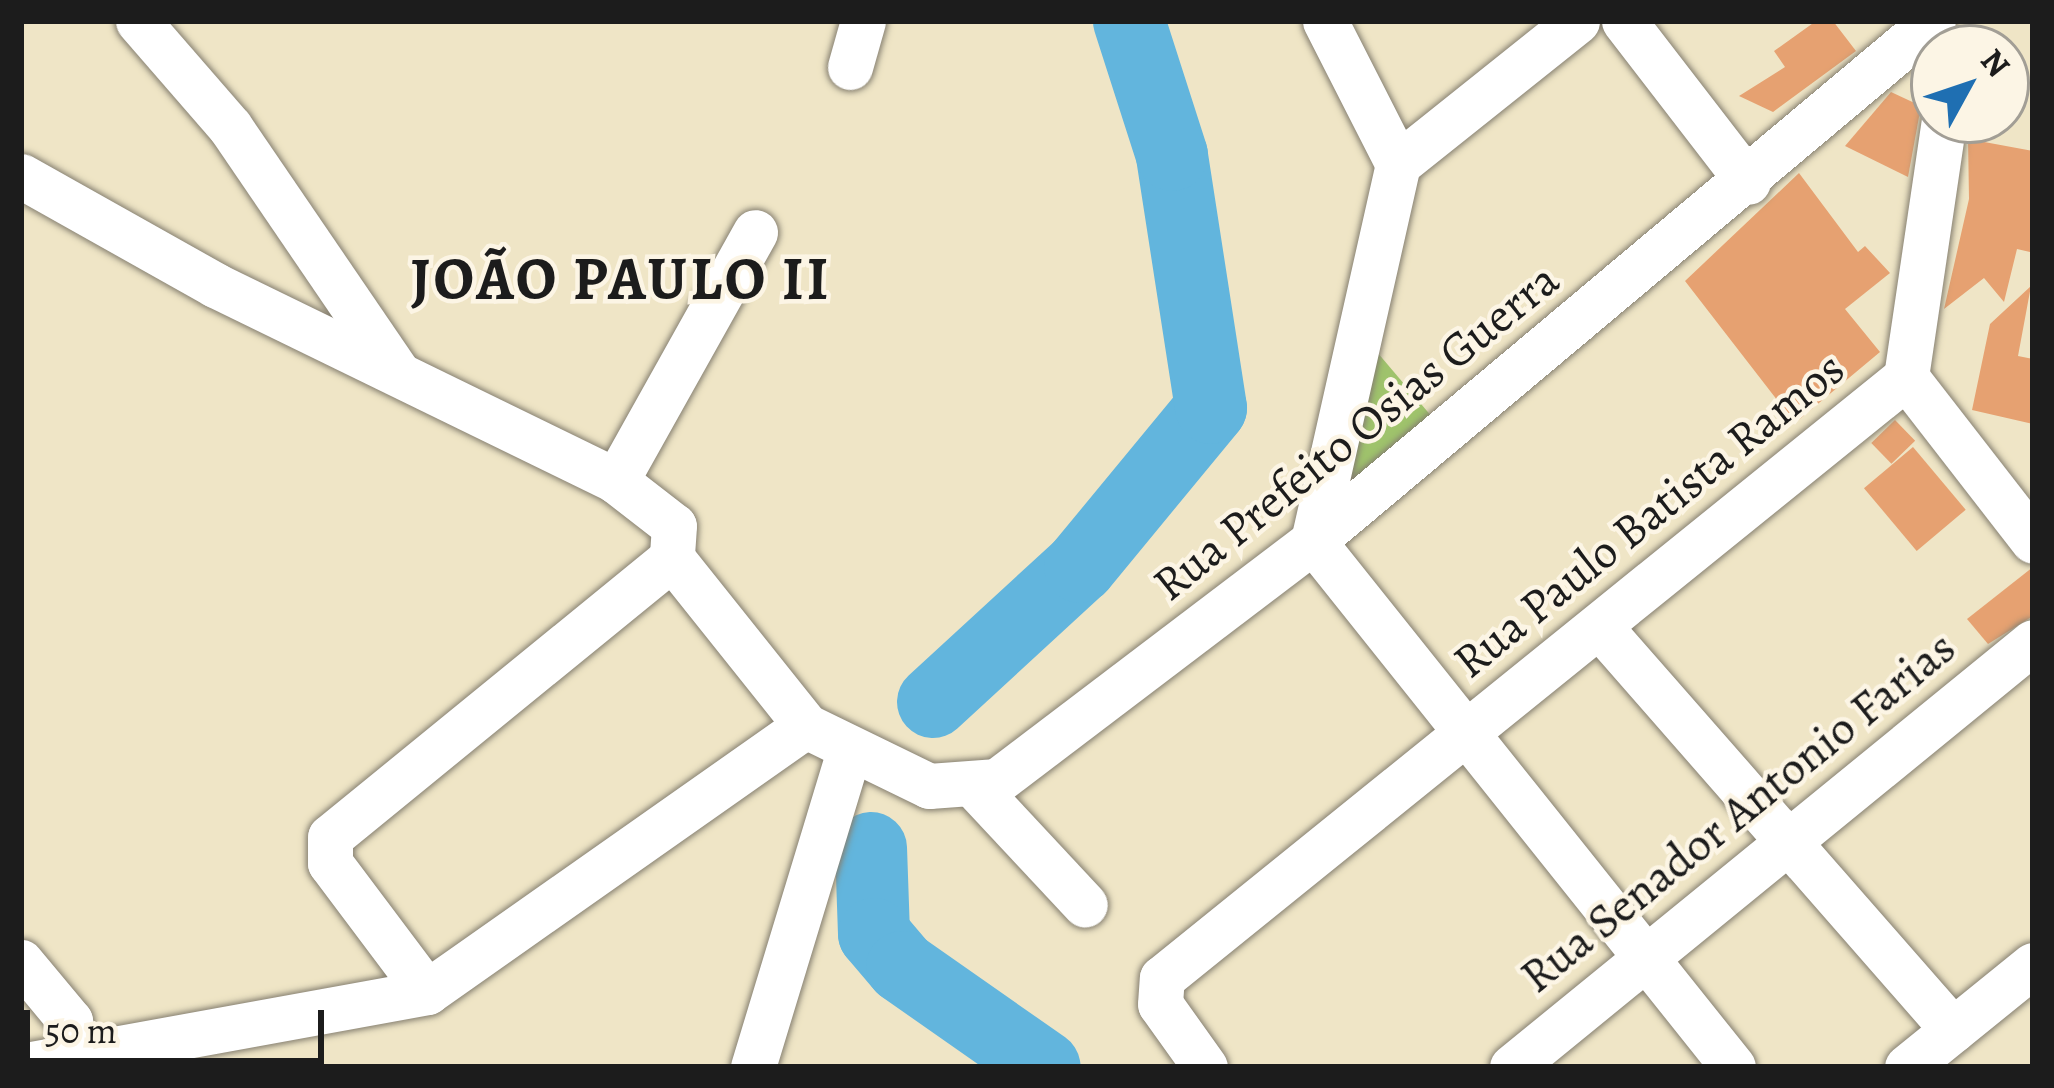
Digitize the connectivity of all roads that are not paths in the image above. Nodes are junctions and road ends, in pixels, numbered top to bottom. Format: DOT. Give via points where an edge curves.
graph roads {
  1 [pos="138,21"];
  2 [pos="863,21"];
  3 [pos="1325,21"];
  4 [pos="1577,21"];
  5 [pos="1624,21"];
  6 [pos="1933,21"];
  7 [pos="850,67"];
  8 [pos="1940,144"];
  9 [pos="1398,164"];
  10 [pos="21,176"];
  11 [pos="1748,182"];
  12 [pos="755,232"];
  13 [pos="396,370"];
  14 [pos="1906,376"];
  15 [pos="616,481"];
  16 [pos="1313,541"];
  17 [pos="2033,541"];
  18 [pos="672,559"];
  19 [pos="1599,626"];
  20 [pos="2033,642"];
  21 [pos="806,726"];
  22 [pos="1467,732"];
  23 [pos="848,754"];
  24 [pos="977,789"];
  25 [pos="1779,839"];
  26 [pos="1084,905"];
  27 [pos="1643,955"];
  28 [pos="21,962"];
  29 [pos="2033,965"];
  30 [pos="427,992"];
  31 [pos="1953,1030"];
  32 [pos="76,1053"];
  33 [pos="21,1066"];
  34 [pos="753,1067"];
  35 [pos="1205,1067"];
  36 [pos="1512,1067"];
  37 [pos="1733,1067"];
  38 [pos="1907,1067"];
  1 -- 13 [label="street" via="230,128"];
  2 -- 7 [label="street"];
  3 -- 9 [label="street"];
  4 -- 9 [label="street"];
  5 -- 11 [label="street"];
  6 -- 11 [label="street, Rua Prefeito Osias Guerra"];
  8 -- 14 [label="street"];
  9 -- 16 [label="street"];
  10 -- 13 [label="street"];
  11 -- 16 [label="street, Rua Prefeito Osias Guerra"];
  12 -- 15 [label="street"];
  13 -- 15 [label="street"];
  14 -- 17 [label="street, Rua Paulo Batista Ramos"];
  14 -- 19 [label="street, Rua Paulo Batista Ramos"];
  15 -- 18 [label="street" via="674,526"];
  16 -- 22 [label="street"];
  16 -- 24 [label="street, Rua Prefeito Osias Guerra"];
  18 -- 21 [label="street"];
  18 -- 30 [label="street" via="330,837 330,863"];
  19 -- 22 [label="street, Rua Paulo Batista Ramos"];
  19 -- 25 [label="street"];
  20 -- 25 [label="street, Rua Senador Antonio Farias"];
  21 -- 23 [label="street"];
  21 -- 30 [label="street"];
  22 -- 27 [label="street"];
  22 -- 35 [label="street, Rua Paulo Batista Ramos" via="1189,955 1158,996"];
  23 -- 24 [label="street" via="929,786"];
  23 -- 34 [label="street"];
  24 -- 26 [label="street"];
  25 -- 27 [label="street, Rua Senador Antonio Farias"];
  25 -- 31 [label="street"];
  27 -- 36 [label="street, Rua Senador Antonio Farias"];
  27 -- 37 [label="street"];
  28 -- 32 [label="street" via="70,1022"];
  29 -- 31 [label="street"];
  30 -- 32 [label="street"];
  31 -- 38 [label="street"];
  32 -- 33 [label="street"];
}
